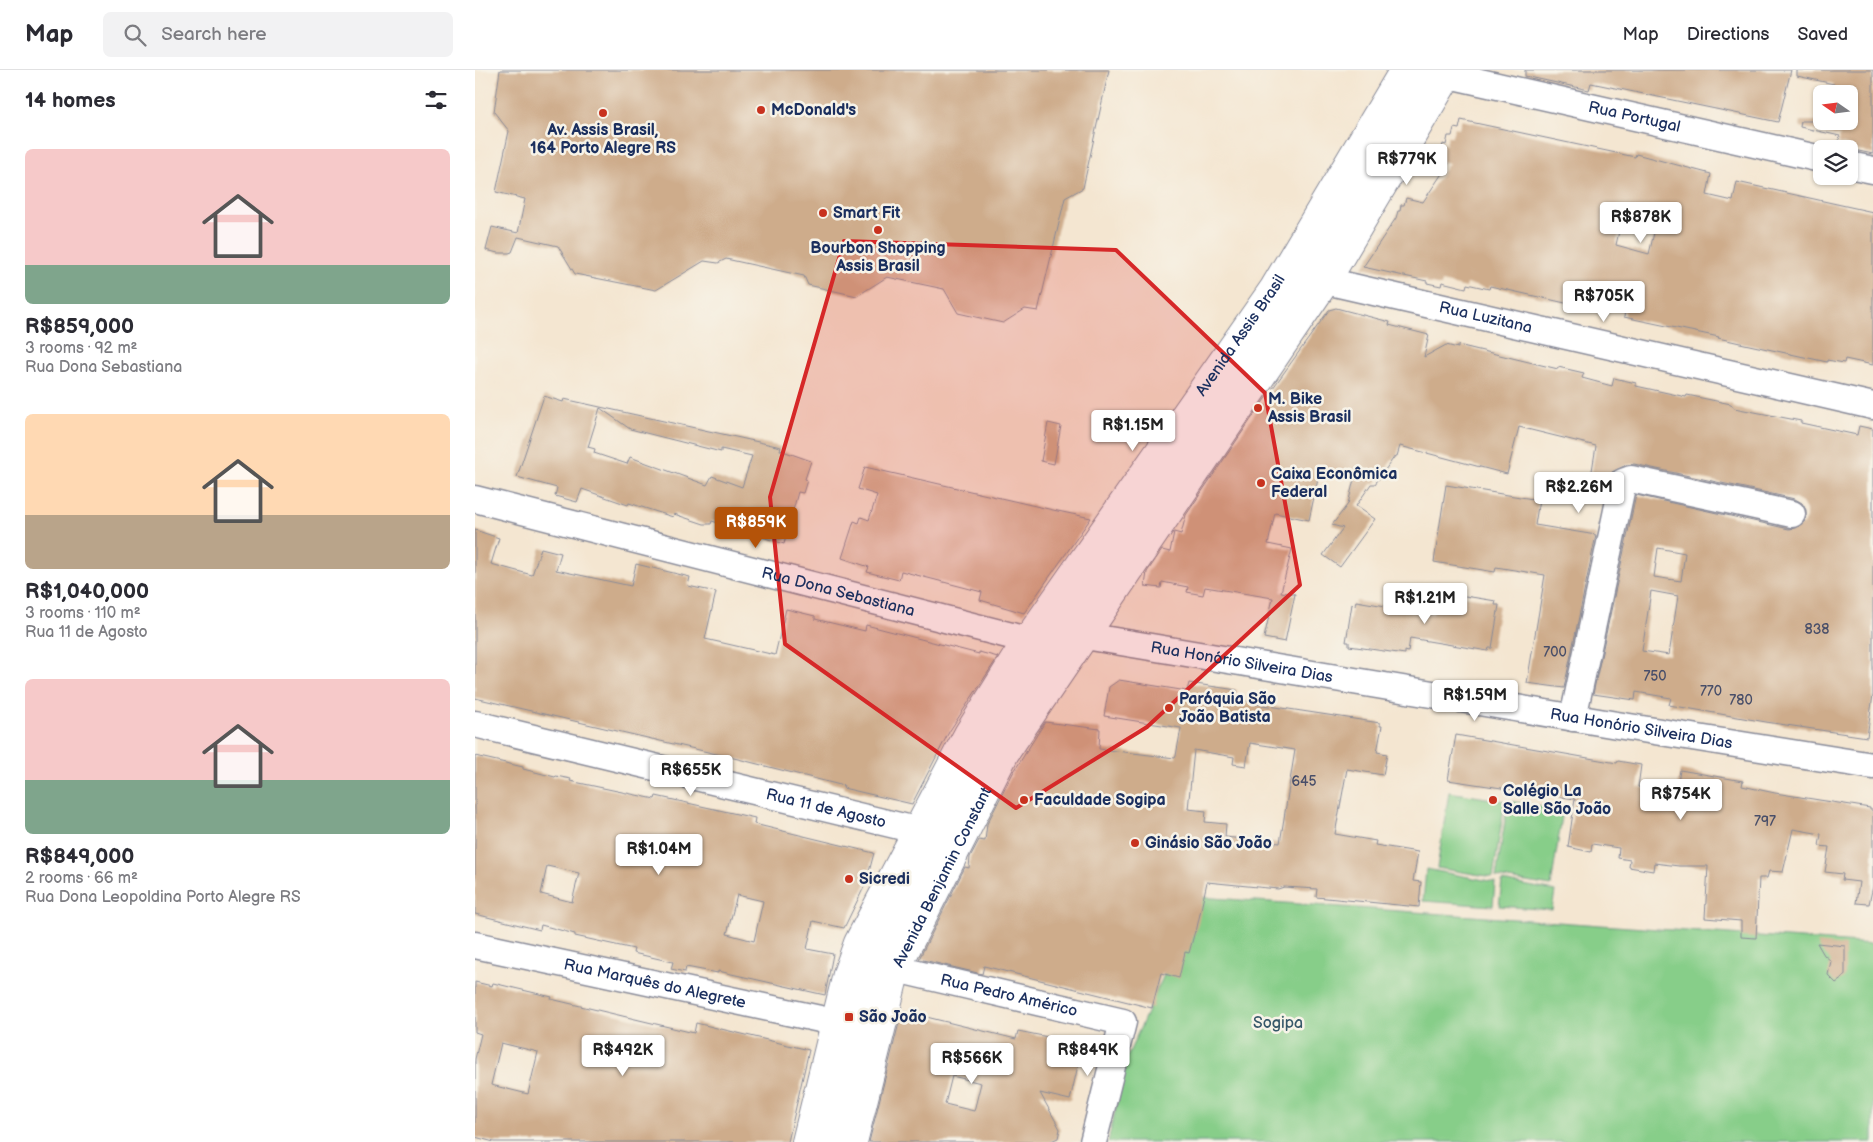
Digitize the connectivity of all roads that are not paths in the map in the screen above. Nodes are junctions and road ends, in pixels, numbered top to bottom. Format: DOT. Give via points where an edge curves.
graph roads {
  1 [pos="1404,70"];
  2 [pos="1444,71"];
  3 [pos="1813,157"];
  4 [pos="1858,167"];
  5 [pos="1873,170"];
  6 [pos="1300,284"];
  7 [pos="1873,406"];
  8 [pos="475,499"];
  9 [pos="1792,514"];
  10 [pos="1112,519"];
  11 [pos="1073,634"];
  12 [pos="1027,640"];
  13 [pos="1573,718"];
  14 [pos="475,724"];
  15 [pos="1873,766"];
  16 [pos="916,830"];
  17 [pos="475,945"];
  18 [pos="896,969"];
  19 [pos="834,1022"];
  20 [pos="840,1099"];
  21 [pos="805,1142"];
  22 [pos="819,1142"];
  23 [pos="829,1142"];
  24 [pos="838,1142"];
  25 [pos="853,1142"];
  26 [pos="1093,1142"];
  1 -- 6 [label="main road, Avenida Assis Brasil"];
  2 -- 3 [label="street, Rua Portugal"];
  2 -- 6 [label="main road, Avenida Assis Brasil"];
  4 -- 5 [label="street"];
  6 -- 7 [label="street, Rua Luzitana"];
  6 -- 10 [label="main road, Avenida Assis Brasil"];
  6 -- 11 [label="street"];
  6 -- 11 [label="main road, Avenida Assis Brasil" via="1134,564"];
  8 -- 12 [label="street, Rua Dona Sebastiana"];
  9 -- 13 [label="street" via="1631,479 1623,482"];
  10 -- 11 [label="street"];
  10 -- 12 [label="main road, Avenida Assis Brasil"];
  11 -- 13 [label="street, Rua Honório Silveira Dias"];
  11 -- 18 [label="main road, Avenida Benjamin Constant" via="1005,753"];
  11 -- 20 [label="street" via="986,743 876,961"];
  12 -- 16 [label="main road" via="967,734"];
  13 -- 15 [label="street, Rua Honório Silveira Dias"];
  14 -- 16 [label="street, Rua 11 de Agosto"];
  16 -- 19 [label="main road" via="858,943"];
  17 -- 19 [label="street, Rua Marquês do Alegrete"];
  18 -- 25 [label="main road, Avenida Benjamin Constant"];
  18 -- 26 [label="street, Rua Pedro Américo" via="1123,1022"];
  19 -- 21 [label="main road"];
  20 -- 22 [label="street"];
  20 -- 23 [label="street"];
  20 -- 24 [label="street"];
}
